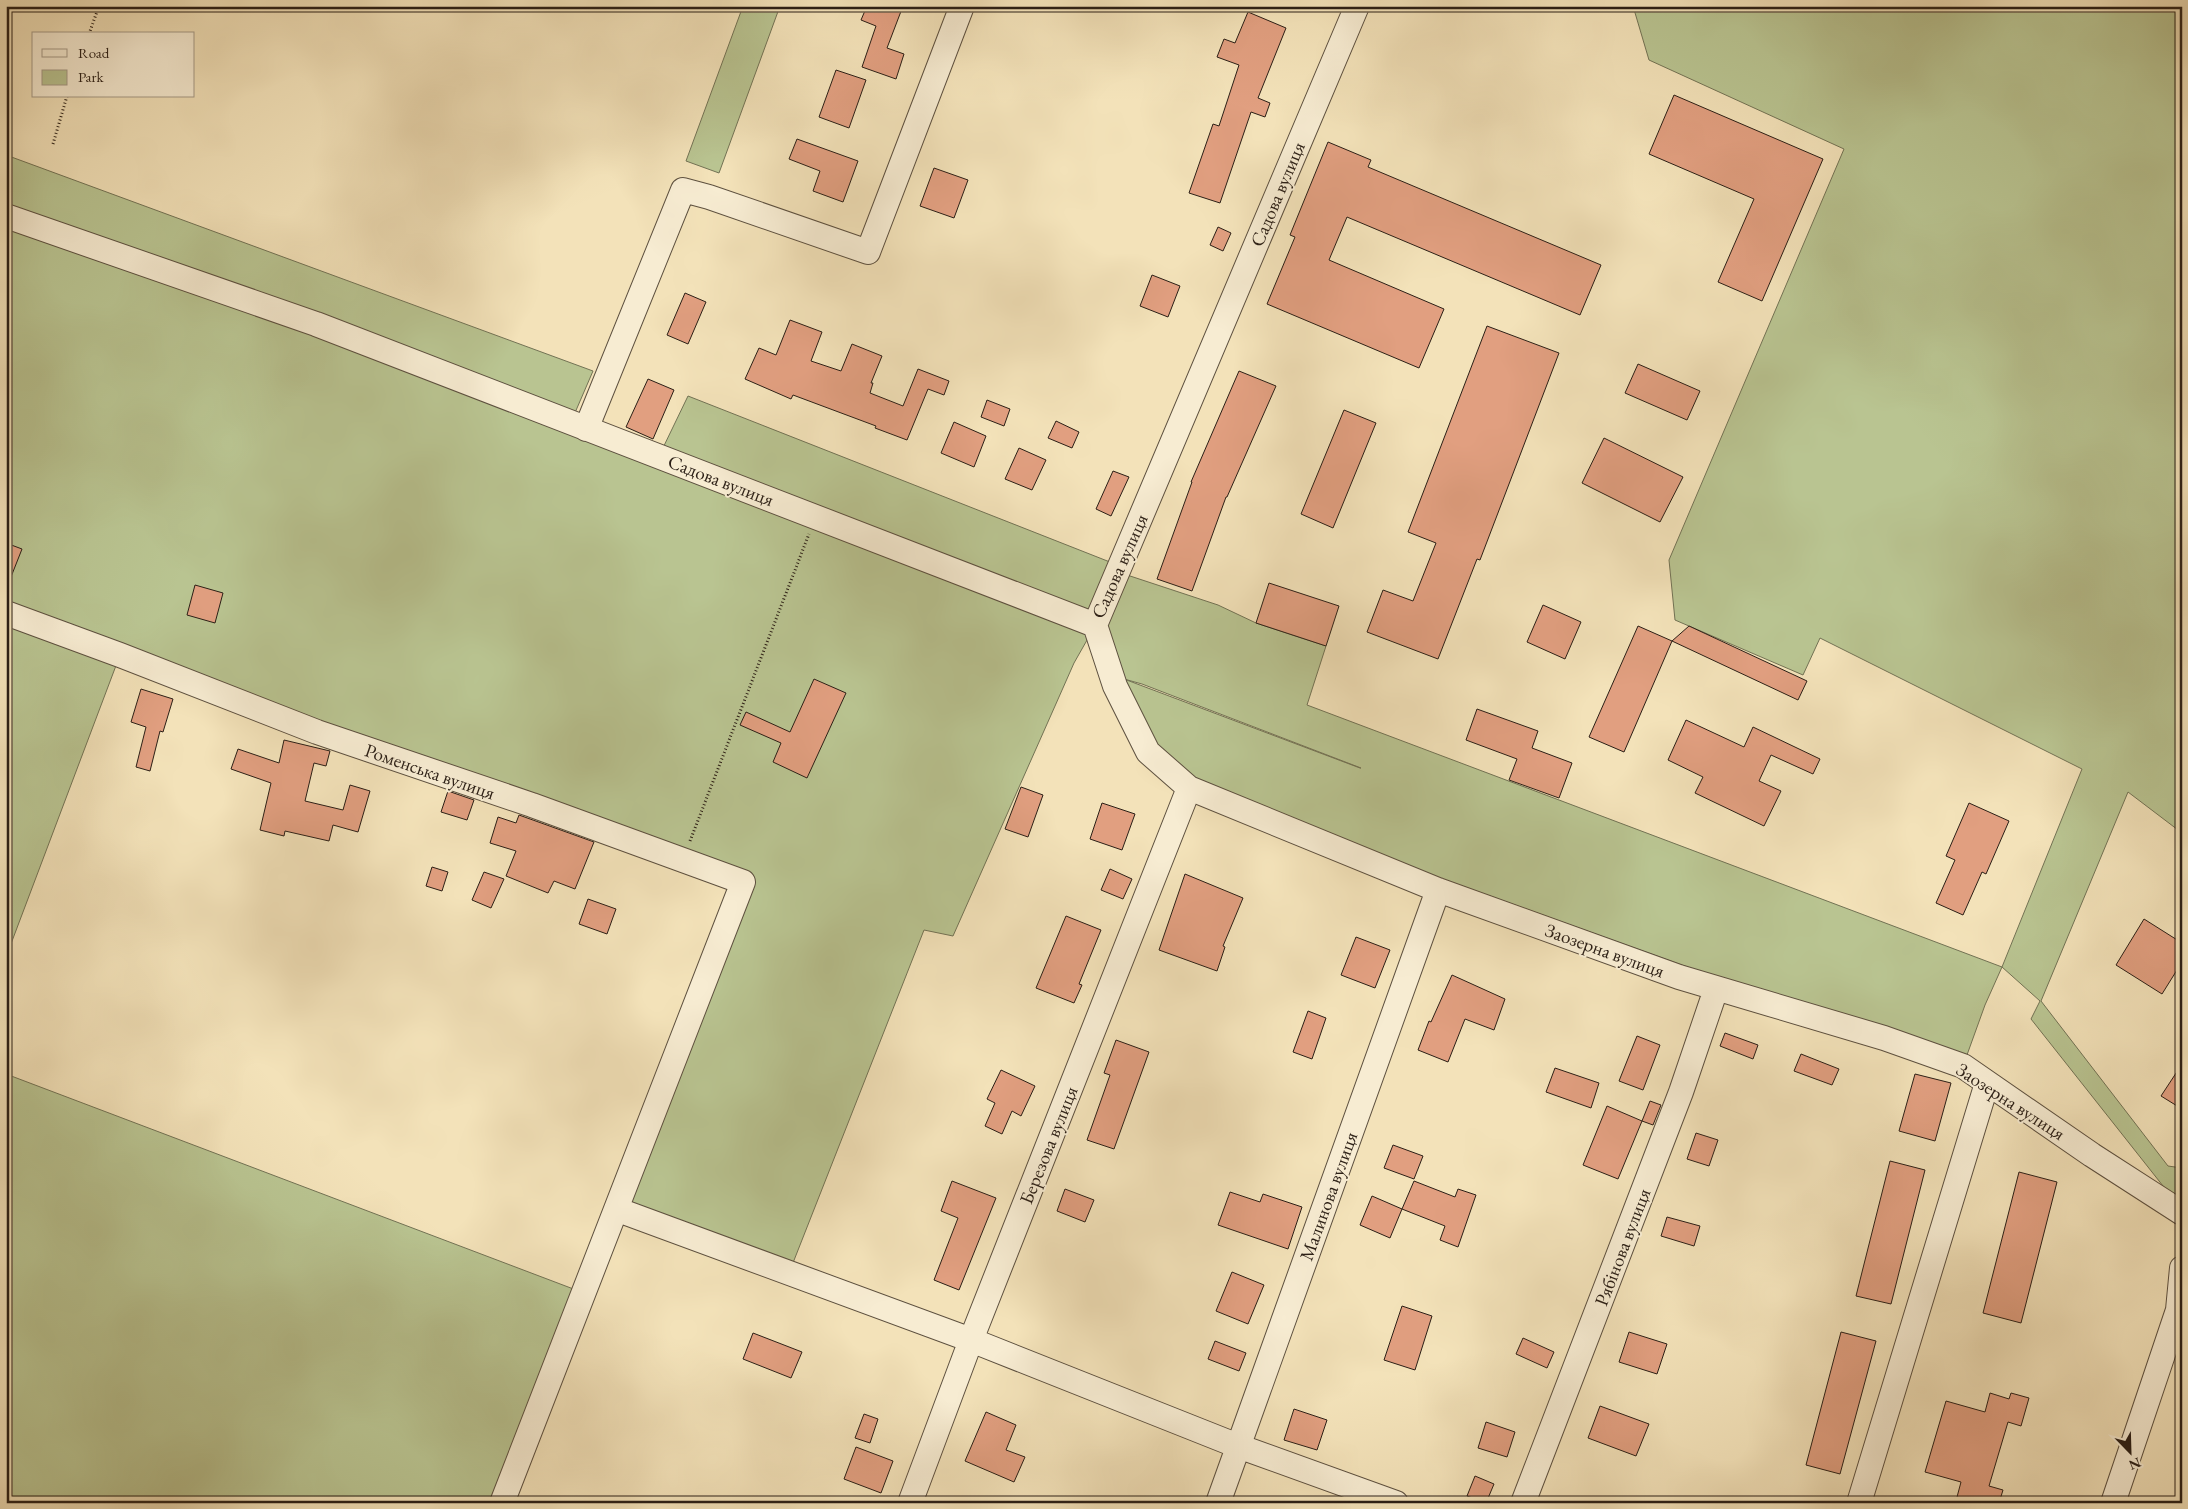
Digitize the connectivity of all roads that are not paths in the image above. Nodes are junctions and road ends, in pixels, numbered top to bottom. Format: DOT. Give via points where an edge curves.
graph roads {
  1 [pos="962,6"];
  2 [pos="1357,6"];
  3 [pos="6,216"];
  4 [pos="586,429"];
  5 [pos="6,613"];
  6 [pos="1095,625"];
  7 [pos="1189,788"];
  8 [pos="1438,890"];
  9 [pos="1716,989"];
  10 [pos="1987,1083"];
  11 [pos="621,1212"];
  12 [pos="2182,1213"];
  13 [pos="2182,1268"];
  14 [pos="971,1340"];
  15 [pos="1238,1446"];
  16 [pos="502,1503"];
  17 [pos="910,1503"];
  18 [pos="1218,1503"];
  19 [pos="1396,1503"];
  20 [pos="1523,1503"];
  21 [pos="1859,1503"];
  22 [pos="2113,1503"];
  1 -- 4 [label="street" via="868,252 683,190"];
  2 -- 6 [label="street, Садова вулиця"];
  3 -- 4 [label="street, Садова вулиця" via="316,324"];
  4 -- 6 [label="street, Садова вулиця"];
  5 -- 16 [label="street, Роменська вулиця" via="317,732 532,805 743,882"];
  6 -- 7 [label="street, Заозерна вулиця" via="1115,686 1148,752"];
  7 -- 8 [label="street, Заозерна вулиця"];
  7 -- 14 [label="street, Березова вулиця"];
  8 -- 9 [label="street, Заозерна вулиця"];
  8 -- 15 [label="street, Малинова вулиця"];
  9 -- 10 [label="street, Заозерна вулиця" via="1884,1038 1963,1066"];
  9 -- 20 [label="street, Рябінова вулиця" via="1681,1092"];
  10 -- 12 [label="street, Заозерна вулиця"];
  10 -- 21 [label="street"];
  11 -- 14 [label="street"];
  13 -- 22 [label="street" via="2178,1310"];
  14 -- 15 [label="street"];
  14 -- 17 [label="street, Березова вулиця"];
  15 -- 18 [label="street, Малинова вулиця"];
  15 -- 19 [label="street"];
}
